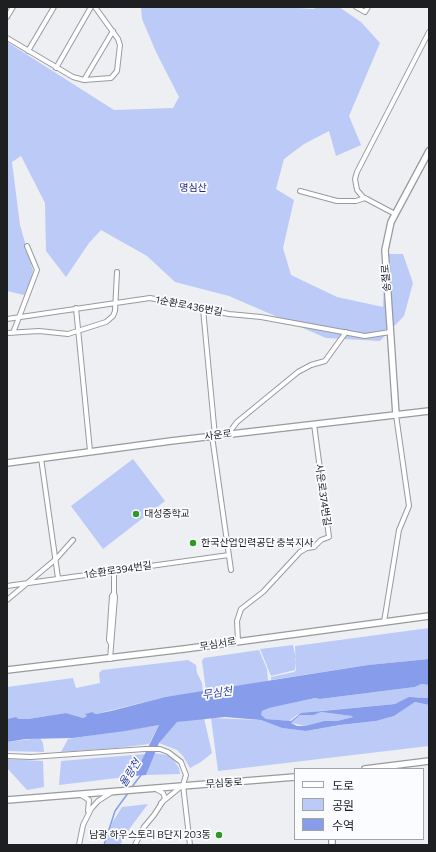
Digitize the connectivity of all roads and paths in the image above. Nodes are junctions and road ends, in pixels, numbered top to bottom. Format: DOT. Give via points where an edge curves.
graph roads {
  1 [pos="13,7"];
  2 [pos="54,7"];
  3 [pos="91,7"];
  4 [pos="96,7"];
  5 [pos="356,7"];
  6 [pos="368,7"];
  7 [pos="7,17"];
  8 [pos="113,31"];
  9 [pos="429,32"];
  10 [pos="7,38"];
  11 [pos="28,51"];
  12 [pos="56,68"];
  13 [pos="84,80"];
  14 [pos="429,151"];
  15 [pos="300,191"];
  16 [pos="366,198"];
  17 [pos="395,214"];
  18 [pos="26,246"];
  19 [pos="117,272"];
  20 [pos="116,303"];
  21 [pos="76,308"];
  22 [pos="203,309"];
  23 [pos="18,318"];
  24 [pos="7,319"];
  25 [pos="77,332"];
  26 [pos="346,332"];
  27 [pos="390,332"];
  28 [pos="7,333"];
  29 [pos="13,333"];
  30 [pos="429,411"];
  31 [pos="396,415"];
  32 [pos="314,424"];
  33 [pos="228,434"];
  34 [pos="214,436"];
  35 [pos="90,451"];
  36 [pos="41,458"];
  37 [pos="7,463"];
  38 [pos="73,540"];
  39 [pos="229,555"];
  40 [pos="56,559"];
  41 [pos="231,570"];
  42 [pos="114,571"];
  43 [pos="58,578"];
  44 [pos="28,583"];
  45 [pos="7,586"];
  46 [pos="7,600"];
  47 [pos="429,616"];
  48 [pos="384,622"];
  49 [pos="238,641"];
  50 [pos="110,659"];
  51 [pos="7,670"];
  52 [pos="7,756"];
  53 [pos="429,761"];
  54 [pos="373,768"];
  55 [pos="294,777"];
  56 [pos="183,785"];
  57 [pos="154,788"];
  58 [pos="114,791"];
  59 [pos="81,794"];
  60 [pos="7,800"];
  61 [pos="161,804"];
  62 [pos="87,815"];
  63 [pos="79,845"];
  64 [pos="135,845"];
  65 [pos="190,845"];
  1 -- 7 [label="street"];
  2 -- 11 [label="street"];
  3 -- 12 [label="street"];
  4 -- 8 [label="street"];
  5 -- 6 [label="street" via="365,12"];
  8 -- 13 [label="street"];
  8 -- 13 [label="street" via="120,45 116,74 111,78"];
  9 -- 16 [label="street" via="357,172 355,185"];
  10 -- 11 [label="street"];
  11 -- 12 [label="street"];
  12 -- 13 [label="street"];
  14 -- 17 [label="street, 송절로"];
  15 -- 16 [label="street" via="338,201"];
  16 -- 17 [label="street"];
  17 -- 27 [label="street, 송절로" via="389,228 385,250"];
  18 -- 23 [label="street" via="38,270"];
  19 -- 20 [label="street"];
  20 -- 21 [label="street, 1순환로436번길"];
  20 -- 22 [label="street, 1순환로436번길" via="150,298"];
  20 -- 25 [label="street" via="110,320"];
  21 -- 23 [label="street, 1순환로436번길"];
  21 -- 25 [label="street"];
  22 -- 26 [label="street, 1순환로436번길"];
  22 -- 34 [label="street"];
  23 -- 24 [label="street, 1순환로436번길"];
  23 -- 29 [label="street"];
  25 -- 29 [label="street"];
  25 -- 35 [label="street"];
  26 -- 27 [label="street, 1순환로436번길" via="365,336"];
  26 -- 33 [label="street" via="325,361 298,372 237,422"];
  27 -- 31 [label="street, 송절로"];
  28 -- 29 [label="street"];
  30 -- 31 [label="street, 사운로"];
  31 -- 32 [label="street, 사운로"];
  31 -- 48 [label="street" via="408,506 399,530"];
  32 -- 33 [label="street, 사운로"];
  32 -- 49 [label="street, 사운로374번길" via="329,537 300,552 263,592 241,610 237,621"];
  33 -- 34 [label="street, 사운로"];
  34 -- 35 [label="street, 사운로"];
  34 -- 39 [label="street"];
  35 -- 36 [label="street, 사운로"];
  36 -- 37 [label="street, 사운로"];
  36 -- 40 [label="street"];
  38 -- 40 [label="street"];
  39 -- 41 [label="street"];
  39 -- 42 [label="street, 1순환로394번길"];
  40 -- 43 [label="street"];
  40 -- 44 [label="street"];
  42 -- 43 [label="street, 1순환로394번길"];
  42 -- 50 [label="street" via="115,597"];
  43 -- 44 [label="street, 1순환로394번길"];
  44 -- 45 [label="street, 1순환로394번길"];
  44 -- 46 [label="street"];
  47 -- 48 [label="street, 무심서로"];
  48 -- 49 [label="street, 무심서로"];
  49 -- 50 [label="street, 무심서로"];
  50 -- 51 [label="street, 무심서로"];
  52 -- 56 [label="street" via="31,757 160,749 181,762 186,775"];
  53 -- 54 [label="street"];
  55 -- 56 [label="street, 무심동로"];
  56 -- 57 [label="street, 무심동로"];
  56 -- 61 [label="street"];
  56 -- 65 [label="street"];
  57 -- 58 [label="street, 무심동로"];
  57 -- 61 [label="street" via="165,796"];
  58 -- 59 [label="street"];
  58 -- 62 [label="street" via="98,801"];
  59 -- 60 [label="street"];
  59 -- 62 [label="street" via="89,800"];
  61 -- 64 [label="street" via="144,827"];
  62 -- 63 [label="street"];
}
